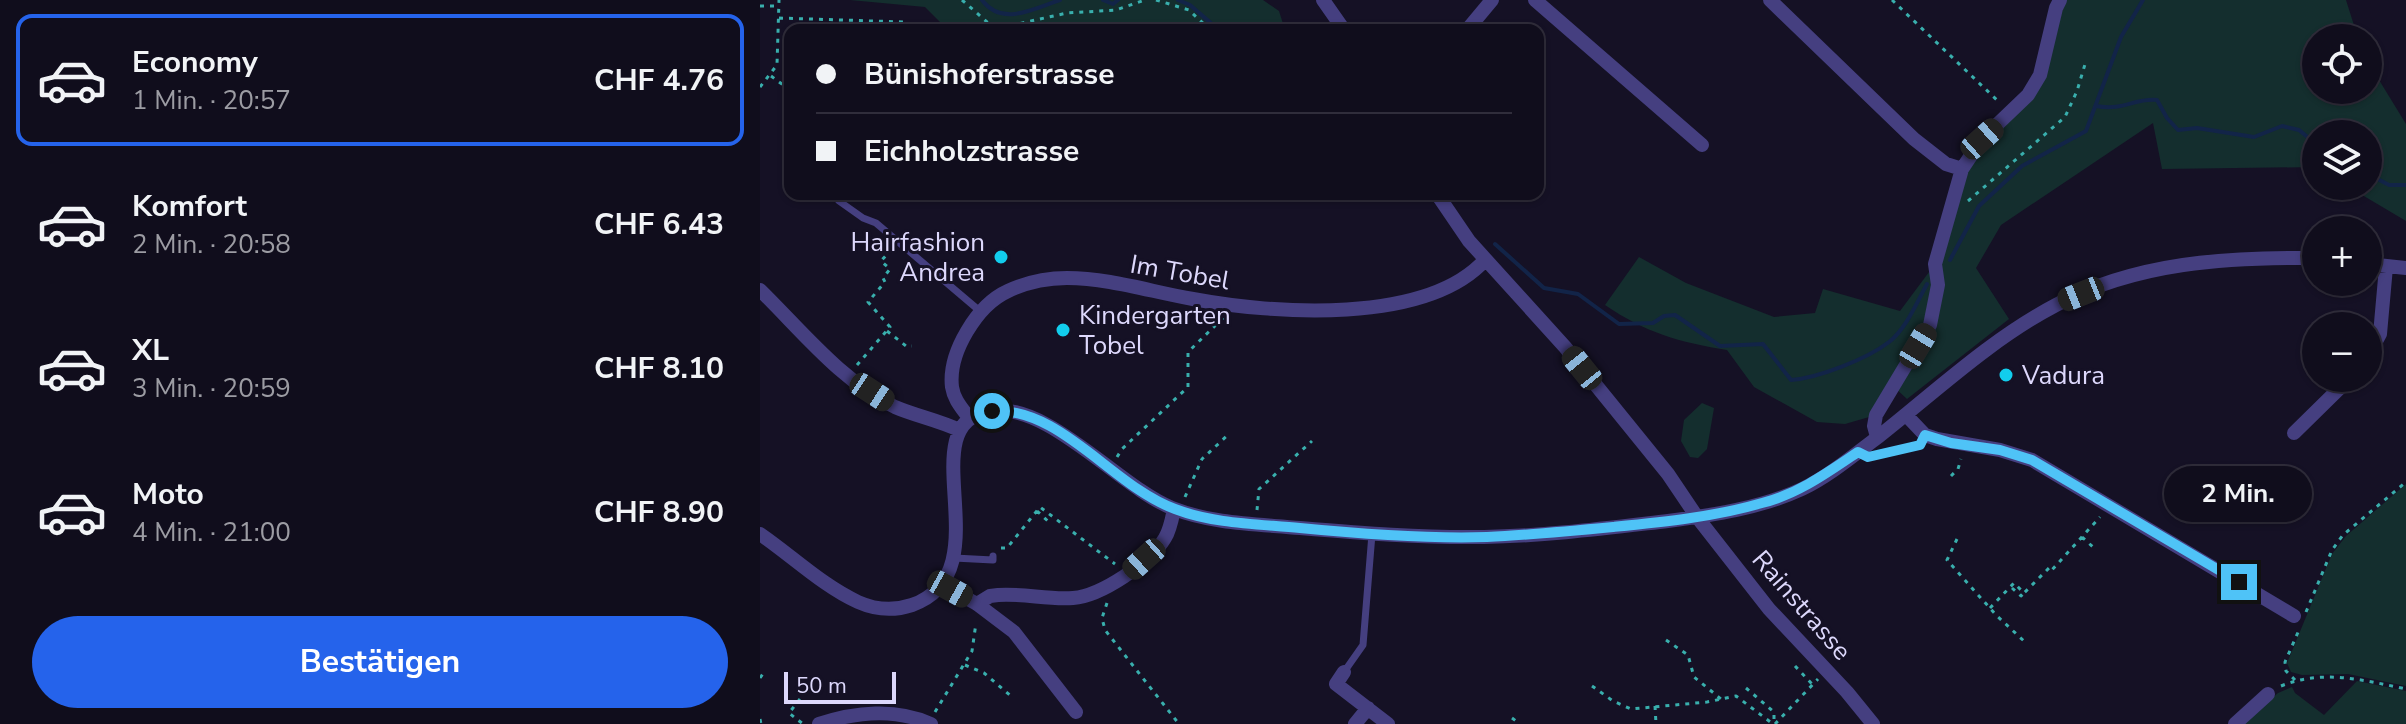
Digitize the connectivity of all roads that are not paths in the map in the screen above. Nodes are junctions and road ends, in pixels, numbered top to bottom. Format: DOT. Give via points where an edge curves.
graph roads {
  1 [pos="1323,0"];
  2 [pos="1492,0"];
  3 [pos="1535,0"];
  4 [pos="1770,0"];
  5 [pos="2060,0"];
  6 [pos="1340,24"];
  7 [pos="1472,24"];
  8 [pos="1702,145"];
  9 [pos="1962,169"];
  10 [pos="1441,200"];
  11 [pos="839,201"];
  12 [pos="2302,258"];
  13 [pos="1485,260"];
  14 [pos="2382,266"];
  15 [pos="2386,267"];
  16 [pos="2406,268"];
  17 [pos="760,290"];
  18 [pos="981,312"];
  19 [pos="2382,312"];
  20 [pos="2336,392"];
  21 [pos="1906,415"];
  22 [pos="969,418"];
  23 [pos="959,430"];
  24 [pos="2294,433"];
  25 [pos="1925,435"];
  26 [pos="1877,437"];
  27 [pos="1863,455"];
  28 [pos="1178,505"];
  29 [pos="1697,517"];
  30 [pos="760,534"];
  31 [pos="1372,534"];
  32 [pos="993,556"];
  33 [pos="954,558"];
  34 [pos="941,584"];
  35 [pos="977,604"];
  36 [pos="2294,616"];
  37 [pos="1344,672"];
  38 [pos="2268,694"];
  39 [pos="1368,708"];
  40 [pos="1076,712"];
  41 [pos="934,720"];
  42 [pos="819,724"];
  43 [pos="1355,724"];
  44 [pos="1388,724"];
  45 [pos="1873,724"];
  46 [pos="2235,724"];
  1 -- 6 [label="street"];
  2 -- 7 [label="street"];
  3 -- 8 [label="street"];
  4 -- 9 [label="street" via="1914,139 1946,164"];
  5 -- 9 [label="street" via="2040,75"];
  9 -- 26 [label="street" via="1935,264 1938,285 1930,325 1876,415"];
  10 -- 13 [label="street, Rainstrasse"];
  11 -- 18 [label="lane" via="876,223"];
  12 -- 21 [label="street" via="2235,257 2152,270 2102,285 2018,326"];
  13 -- 18 [label="street, Im Tobel" via="1472,274 1399,303 1325,312 1235,306 1068,278 1005,292"];
  13 -- 29 [label="street, Rainstrasse" via="1565,347"];
  14 -- 15 [label="street"];
  15 -- 16 [label="street"];
  15 -- 19 [label="street"];
  17 -- 23 [label="street" via="849,377 895,407"];
  18 -- 22 [label="street, Im Tobel" via="959,347 952,377 957,403"];
  20 -- 24 [label="street"];
  21 -- 25 [label="street"];
  21 -- 26 [label="street"];
  22 -- 23 [label="street"];
  22 -- 28 [label="street" via="1006,410 1033,417 1138,489"];
  23 -- 33 [label="street" via="953,453"];
  25 -- 27 [label="lane" via="1920,445"];
  25 -- 36 [label="street" via="2032,460"];
  26 -- 27 [label="street"];
  27 -- 29 [label="street" via="1804,488"];
  28 -- 31 [label="street" via="1227,522"];
  28 -- 35 [label="street" via="1165,538 1128,574 1099,591 1079,597 998,595"];
  29 -- 31 [label="street" via="1485,537"];
  29 -- 45 [label="street, Rainstrasse" via="1769,609"];
  30 -- 34 [label="street" via="836,589 869,606 908,606"];
  31 -- 37 [label="lane" via="1363,645"];
  32 -- 33 [label="lane"];
  33 -- 34 [label="street"];
  34 -- 35 [label="street"];
  35 -- 40 [label="street" via="1014,632"];
  37 -- 39 [label="street" via="1336,684"];
  38 -- 46 [label="street"];
  39 -- 43 [label="street"];
  39 -- 44 [label="street"];
  41 -- 42 [label="street" via="875,713"];
}
